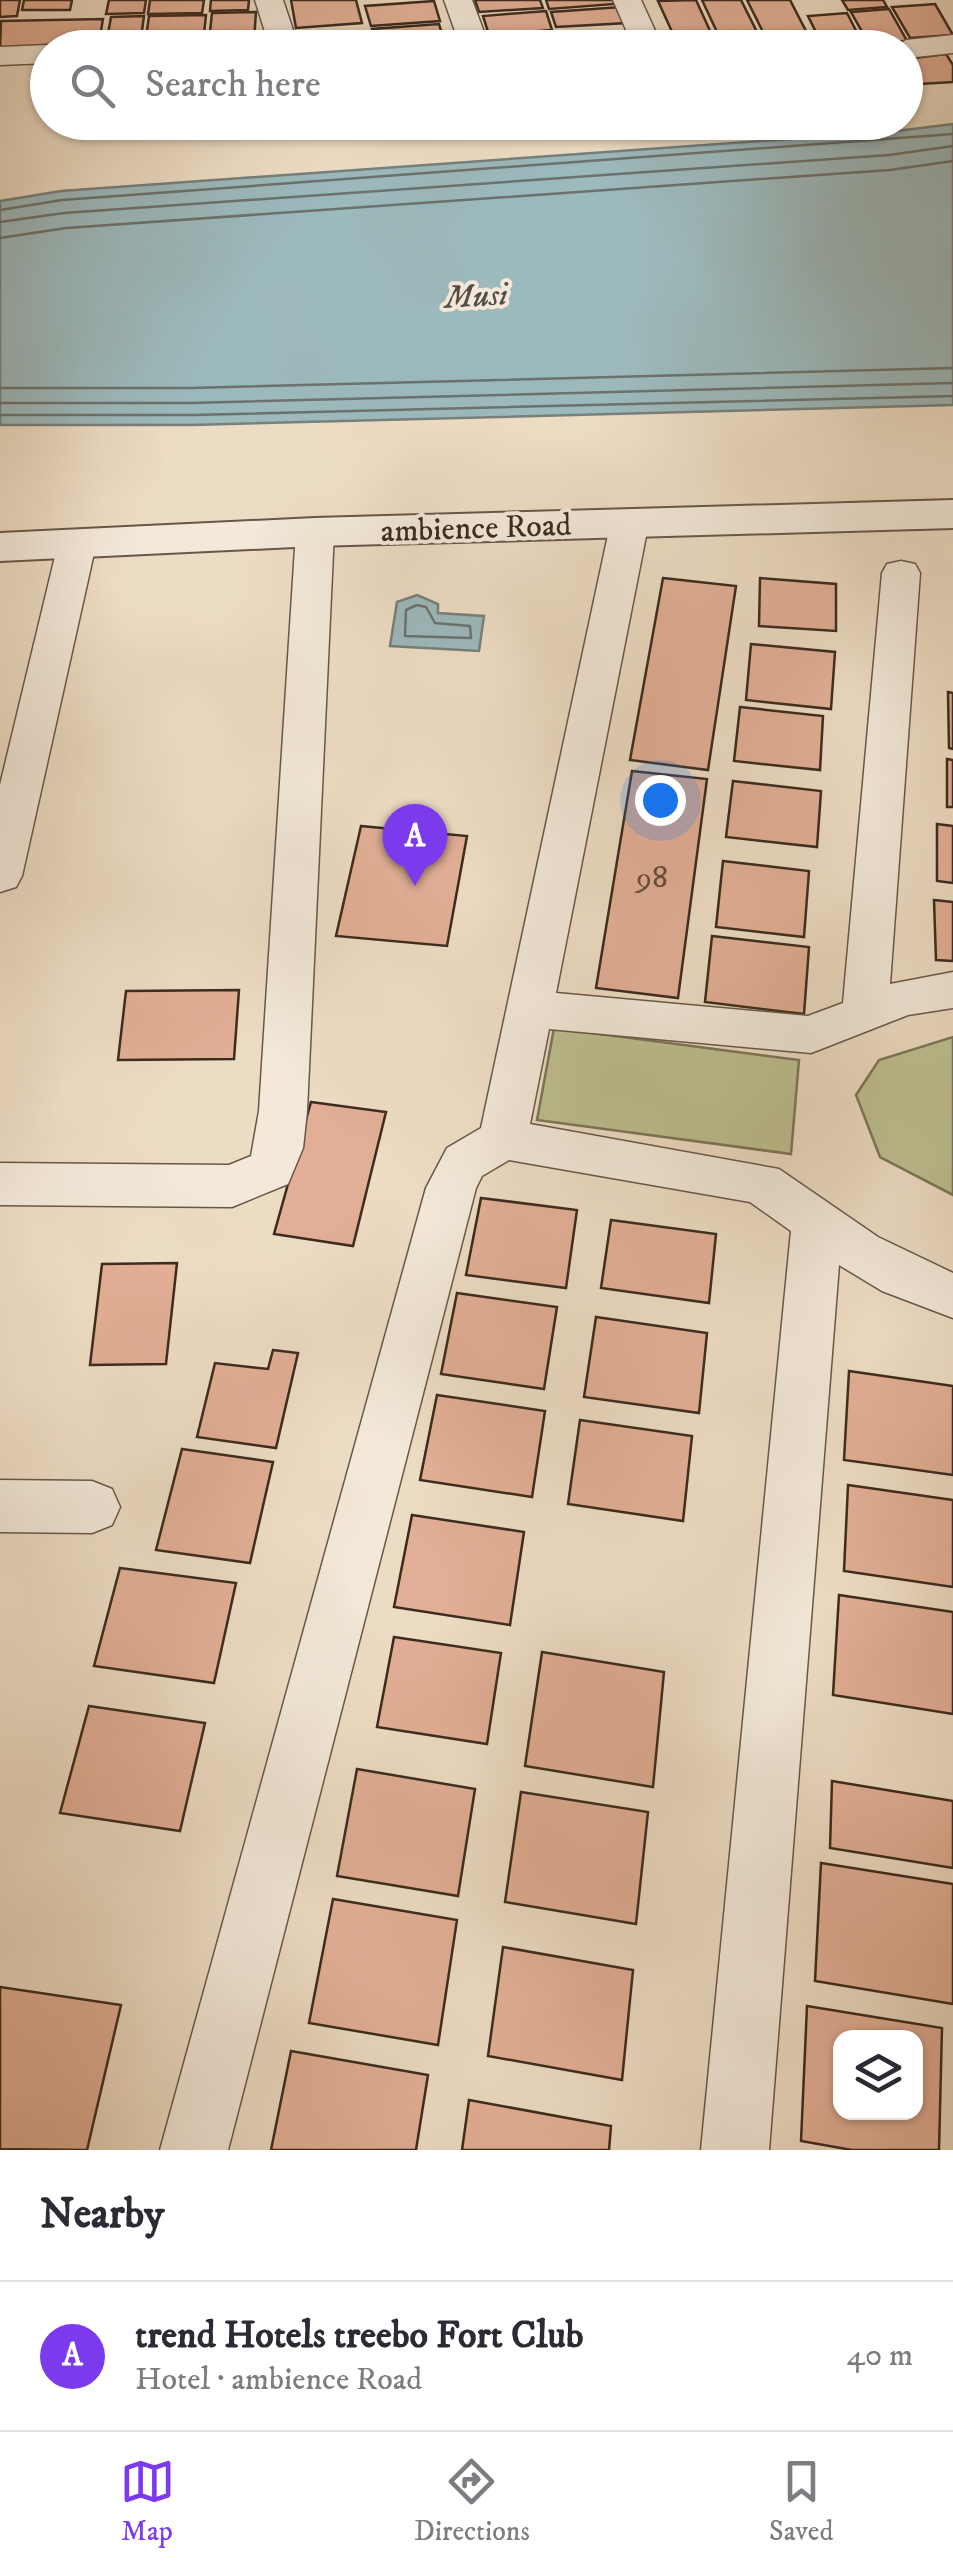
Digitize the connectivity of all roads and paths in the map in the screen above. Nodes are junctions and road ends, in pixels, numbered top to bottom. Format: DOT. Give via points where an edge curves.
graph roads {
  1 [pos="269,0"];
  2 [pos="458,0"];
  3 [pos="627,0"];
  4 [pos="279,30"];
  5 [pos="469,30"];
  6 [pos="641,30"];
  7 [pos="953,44"];
  8 [pos="923,47"];
  9 [pos="30,55"];
  10 [pos="0,56"];
  11 [pos="953,514"];
  12 [pos="630,521"];
  13 [pos="315,532"];
  14 [pos="77,544"];
  15 [pos="0,547"];
  16 [pos="900,573"];
  17 [pos="0,876"];
  18 [pos="953,990"];
  19 [pos="530,1010"];
  20 [pos="865,1011"];
  21 [pos="503,1139"];
  22 [pos="0,1184"];
  23 [pos="816,1224"];
  24 [pos="953,1296"];
  25 [pos="0,1506"];
  26 [pos="92,1507"];
  27 [pos="194,2150"];
  28 [pos="735,2150"];
  1 -- 4 [label="street"];
  2 -- 5 [label="street"];
  3 -- 6 [label="street"];
  7 -- 8 [label="street"];
  9 -- 10 [label="street"];
  11 -- 12 [label="street, ambience Road"];
  12 -- 13 [label="street, ambience Road"];
  12 -- 19 [label="street"];
  13 -- 14 [label="street, ambience Road"];
  13 -- 22 [label="street" via="283,1111 271,1170 232,1186"];
  14 -- 15 [label="street, ambience Road"];
  14 -- 17 [label="street"];
  16 -- 20 [label="street"];
  18 -- 20 [label="street"];
  19 -- 20 [label="street" via="811,1035"];
  19 -- 21 [label="street"];
  21 -- 23 [label="street" via="762,1184"];
  21 -- 27 [label="street" via="464,1162 451,1188"];
  23 -- 24 [label="street" via="900,1276"];
  23 -- 28 [label="street"];
  25 -- 26 [label="street"];
}
